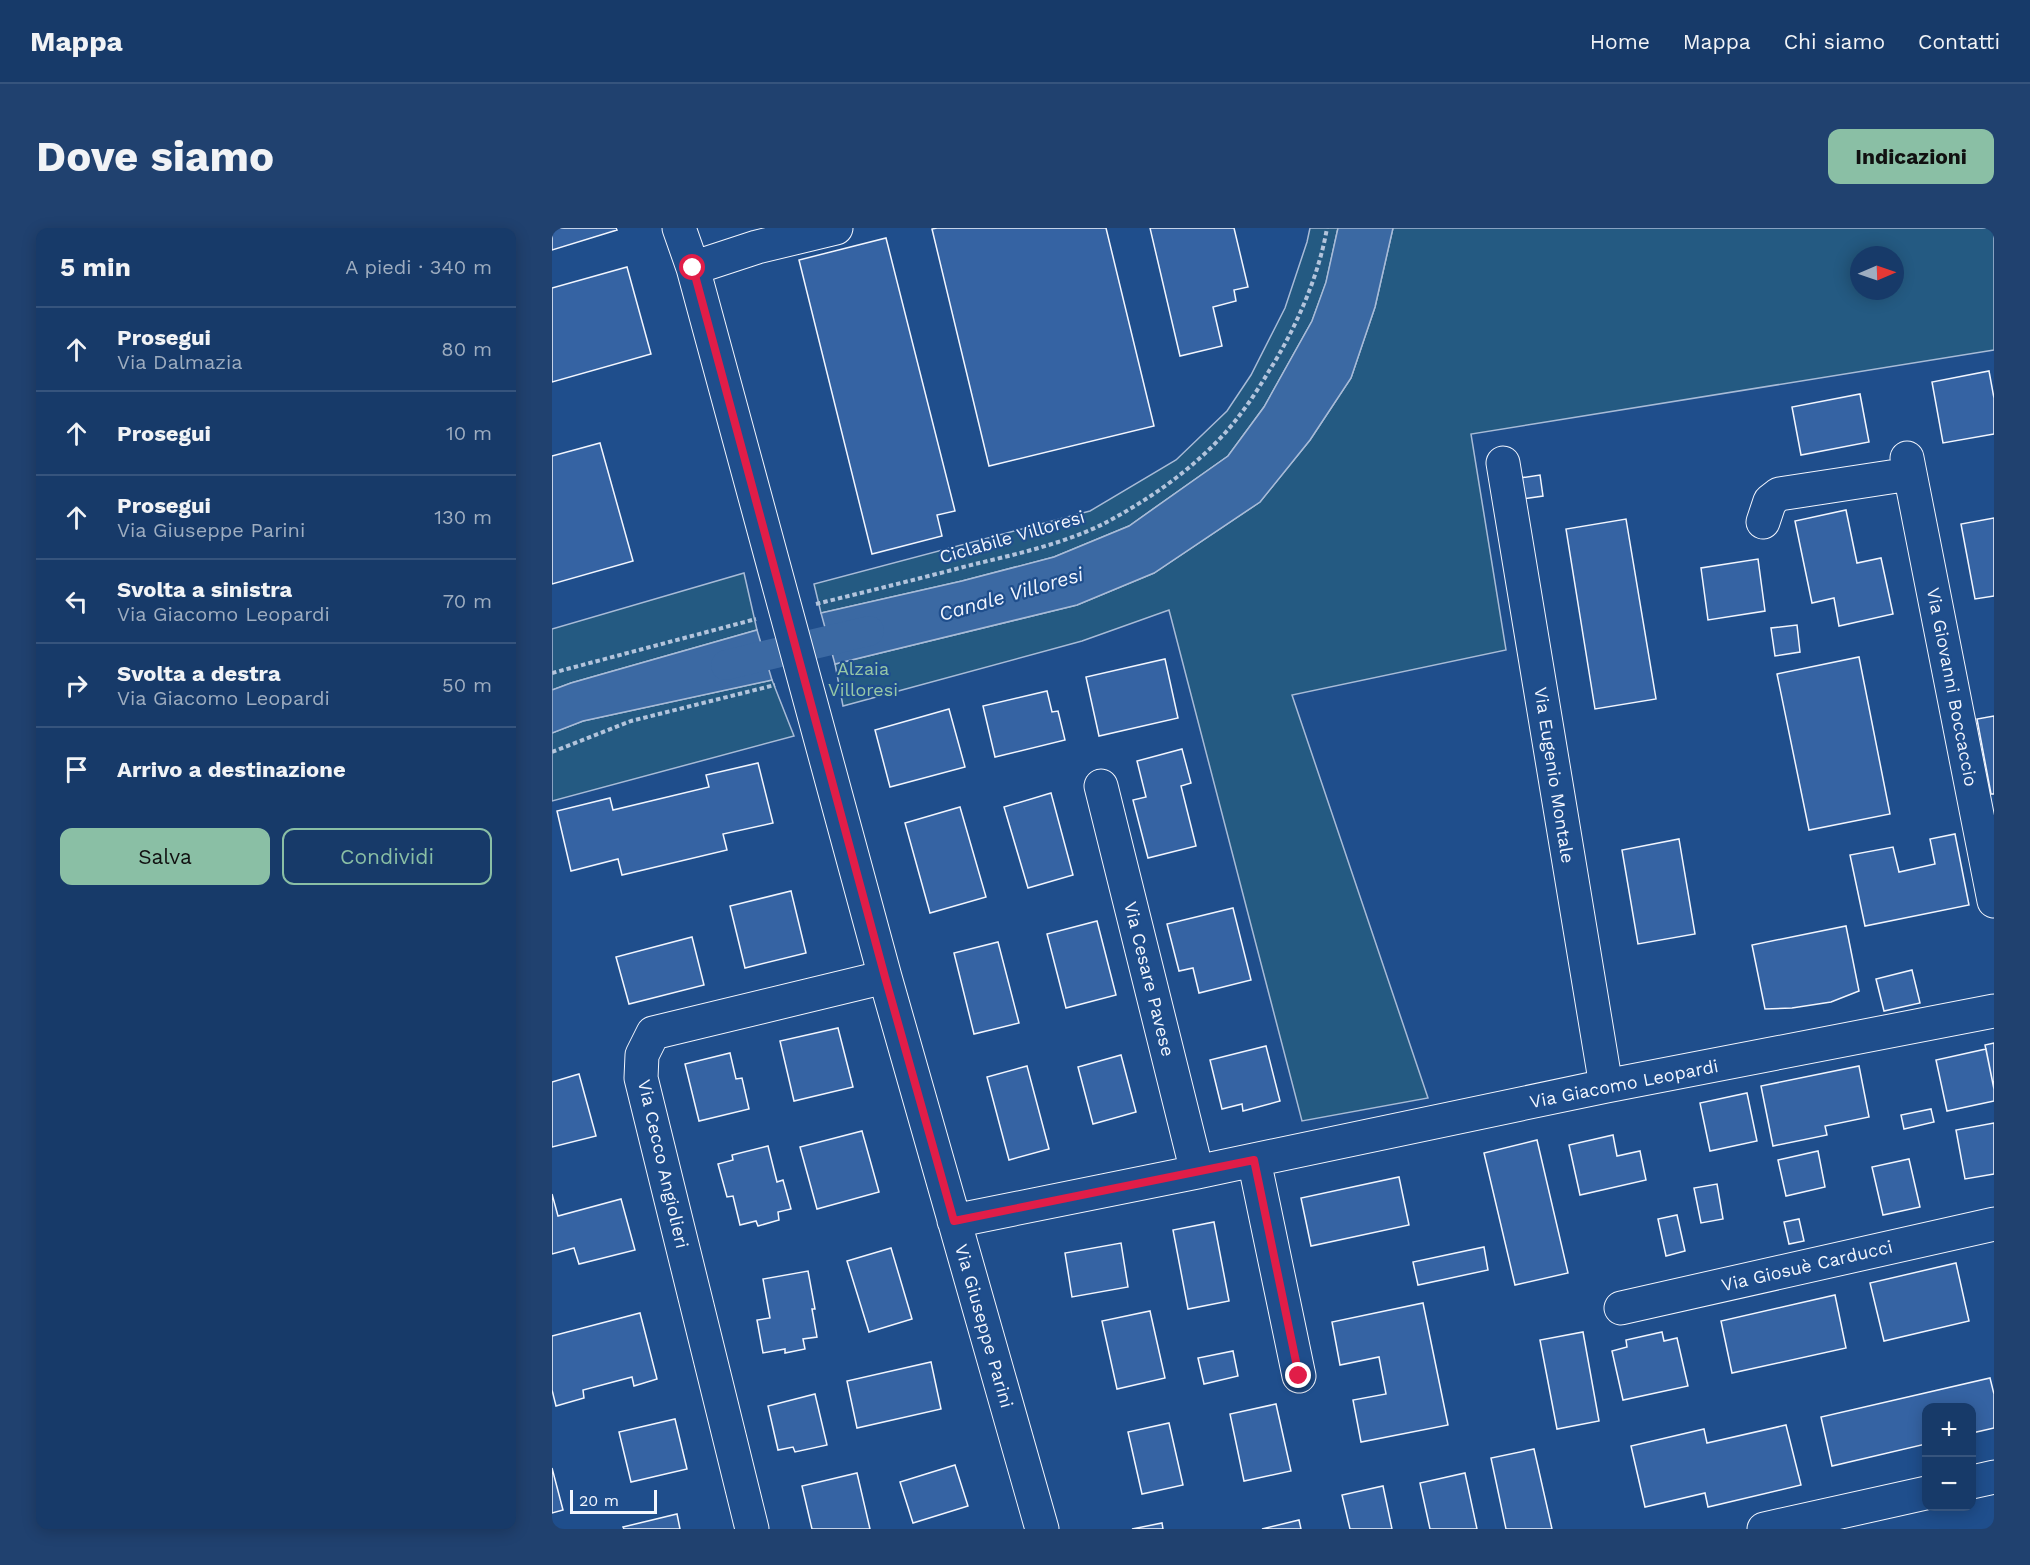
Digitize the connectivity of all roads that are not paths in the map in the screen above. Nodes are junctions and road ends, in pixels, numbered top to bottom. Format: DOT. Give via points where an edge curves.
graph roads {
  1 [pos="679,228"];
  2 [pos="836,228"];
  3 [pos="693,268"];
  4 [pos="1503,463"];
  5 [pos="1763,522"];
  6 [pos="1101,786"];
  7 [pos="1994,901"];
  8 [pos="885,977"];
  9 [pos="1994,1011"];
  10 [pos="1606,1086"];
  11 [pos="1254,1160"];
  12 [pos="1197,1172"];
  13 [pos="954,1221"];
  14 [pos="1994,1224"];
  15 [pos="1621,1308"];
  16 [pos="1299,1376"];
  17 [pos="1994,1477"];
  18 [pos="1976,1481"];
  19 [pos="1922,1493"];
  20 [pos="752,1529"];
  21 [pos="1042,1529"];
  22 [pos="1764,1529"];
  1 -- 3 [label="street, Via Giuseppe Parini"];
  2 -- 3 [label="street"];
  3 -- 8 [label="street, Via Giuseppe Parini" via="786,615 791,678"];
  4 -- 10 [label="street, Via Eugenio Montale"];
  5 -- 7 [label="street, Via Giovanni Boccaccio" via="1770,501 1779,494 1908,466"];
  6 -- 12 [label="street, Via Cesare Pavese"];
  8 -- 13 [label="street, Via Giuseppe Parini"];
  8 -- 20 [label="street, Via Cecco Angiolieri" via="653,1033 642,1055 641,1078"];
  9 -- 10 [label="street, Via Giacomo Leopardi"];
  10 -- 11 [label="street, Via Giacomo Leopardi"];
  11 -- 12 [label="street, Via Giacomo Leopardi"];
  11 -- 16 [label="street"];
  12 -- 13 [label="street, Via Giacomo Leopardi"];
  13 -- 21 [label="street, Via Giuseppe Parini"];
  14 -- 15 [label="street, Via Giosuè Carducci"];
  17 -- 18 [label="street"];
  19 -- 22 [label="street"];
}
